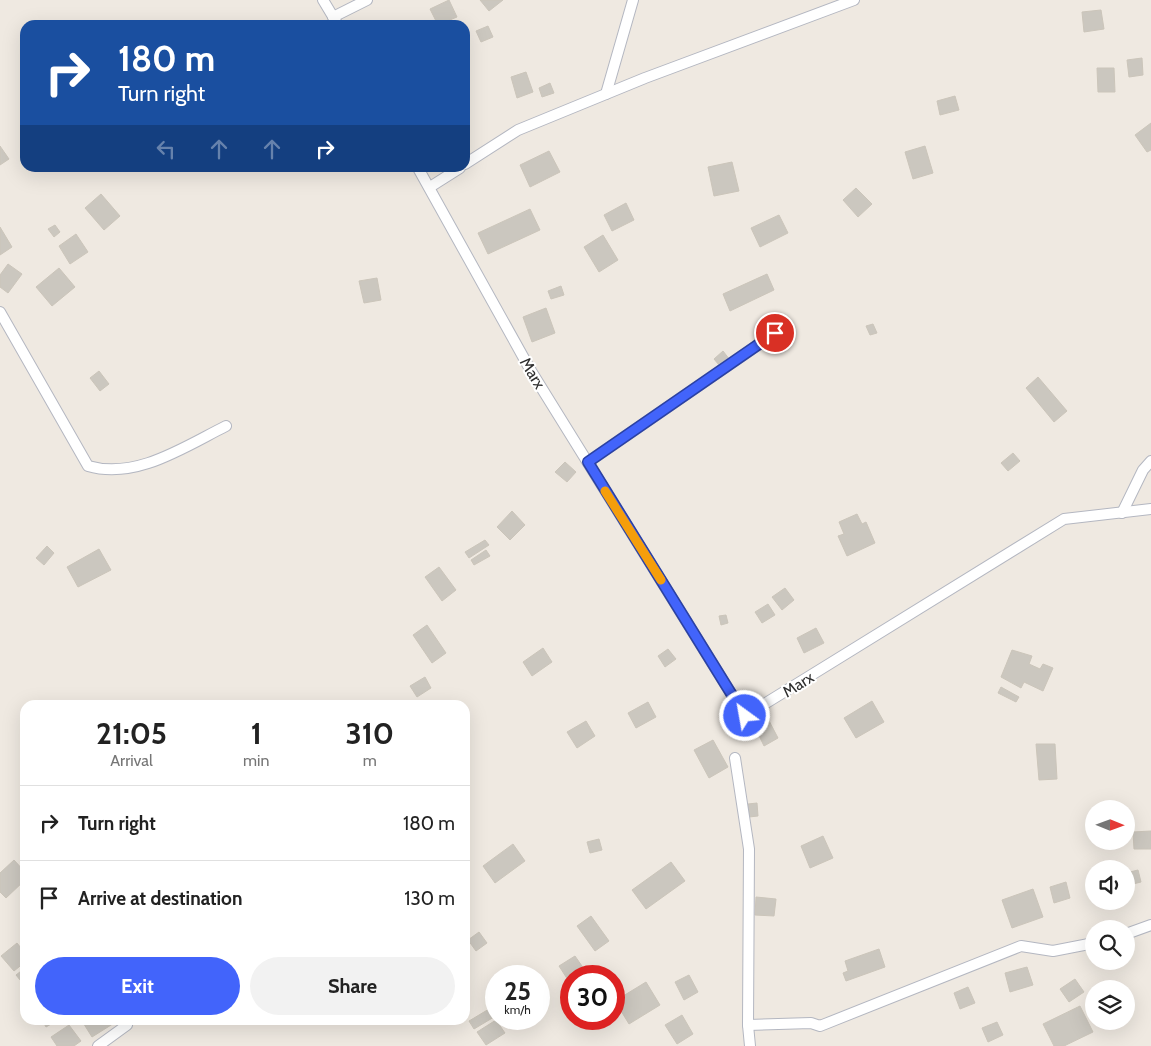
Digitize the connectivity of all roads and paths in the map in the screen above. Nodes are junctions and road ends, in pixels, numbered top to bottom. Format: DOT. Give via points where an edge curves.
graph roads {
  1 [pos="323,0"];
  2 [pos="367,0"];
  3 [pos="633,0"];
  4 [pos="854,0"];
  5 [pos="334,20"];
  6 [pos="337,20"];
  7 [pos="606,94"];
  8 [pos="470,161"];
  9 [pos="421,172"];
  10 [pos="454,172"];
  11 [pos="430,187"];
  12 [pos="0,312"];
  13 [pos="775,333"];
  14 [pos="226,426"];
  15 [pos="1151,461"];
  16 [pos="588,462"];
  17 [pos="1151,510"];
  18 [pos="1122,513"];
  19 [pos="735,758"];
  20 [pos="1151,925"];
  21 [pos="1135,931"];
  22 [pos="1085,945"];
  23 [pos="127,1025"];
  24 [pos="748,1025"];
  25 [pos="98,1046"];
  26 [pos="750,1046"];
  1 -- 5 [label="street"];
  2 -- 6 [label="street"];
  3 -- 7 [label="street"];
  4 -- 7 [label="street"];
  7 -- 8 [label="street" via="518,130"];
  9 -- 11 [label="street, Marx"];
  10 -- 11 [label="street"];
  11 -- 16 [label="street, Marx" via="531,371"];
  12 -- 14 [label="street" via="88,466 103,470 148,464"];
  13 -- 16 [label="street"];
  15 -- 18 [label="street" via="1143,470"];
  16 -- 18 [label="street, Marx" via="745,716 1064,519"];
  17 -- 18 [label="street, Marx"];
  19 -- 24 [label="street" via="749,849"];
  20 -- 21 [label="street"];
  22 -- 24 [label="street" via="1053,951 1022,946 820,1026 811,1023"];
  23 -- 25 [label="street"];
  24 -- 26 [label="street"];
}
